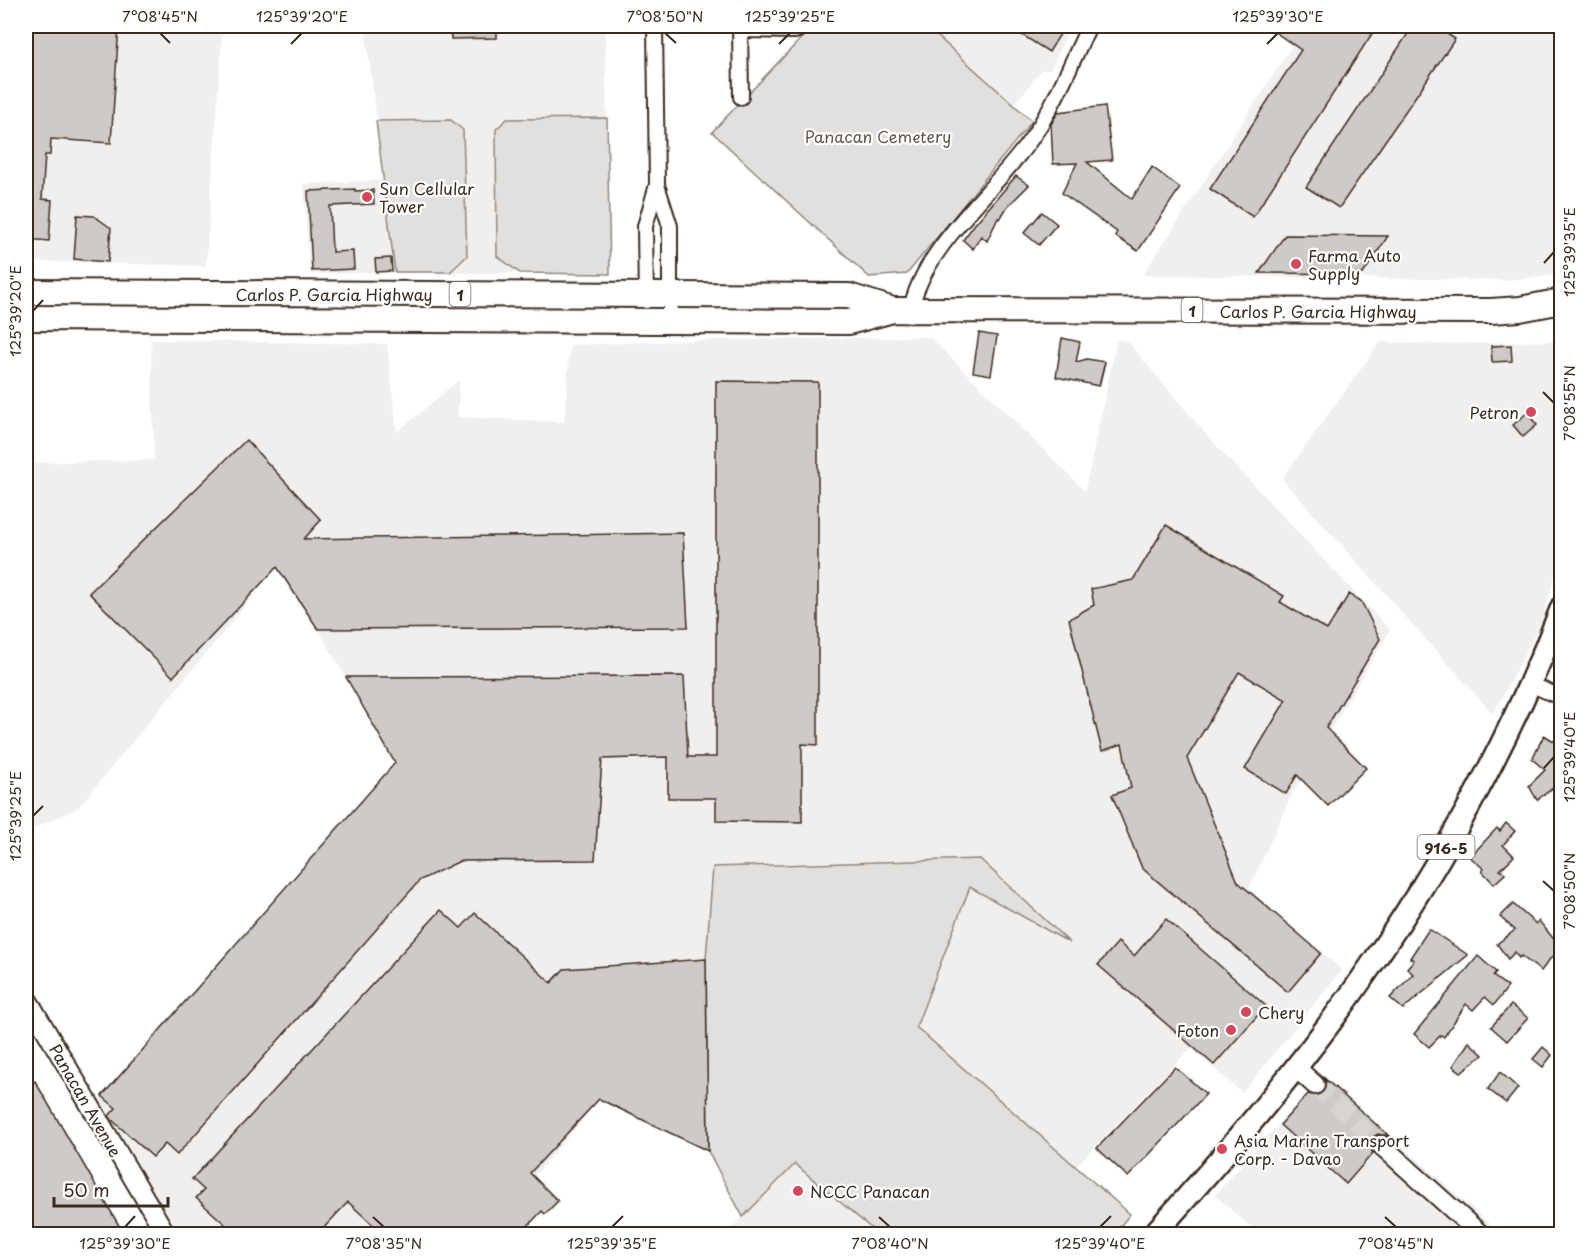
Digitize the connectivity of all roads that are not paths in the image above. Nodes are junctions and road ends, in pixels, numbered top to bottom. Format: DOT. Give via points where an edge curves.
graph roads {
  1 [pos="655,26"];
  2 [pos="806,26"];
  3 [pos="1089,26"];
  4 [pos="740,28"];
  5 [pos="741,97"];
  6 [pos="657,185"];
  7 [pos="670,245"];
  8 [pos="645,246"];
  9 [pos="27,292"];
  10 [pos="646,295"];
  11 [pos="671,295"];
  12 [pos="1554,307"];
  13 [pos="902,310"];
  14 [pos="27,318"];
  15 [pos="645,321"];
  16 [pos="670,321"];
  17 [pos="1562,606"];
  18 [pos="1528,683"];
  19 [pos="1562,698"];
  20 [pos="26,997"];
  21 [pos="1295,1067"];
  22 [pos="1315,1085"];
  23 [pos="1381,1145"];
  24 [pos="1158,1233"];
  25 [pos="166,1234"];
  26 [pos="1480,1234"];
  1 -- 6 [label="street"];
  2 -- 4 [label="street" via="795,31"];
  3 -- 13 [label="street" via="1039,126 931,263"];
  4 -- 5 [label="street"];
  6 -- 7 [label="street" via="670,226"];
  6 -- 8 [label="street" via="645,226"];
  7 -- 8 [label="street"];
  7 -- 11 [label="street"];
  8 -- 10 [label="street"];
  9 -- 10 [label="highway, Carlos P. Garcia Highway / 1"];
  9 -- 14 [label="highway"];
  10 -- 11 [label="highway, Carlos P. Garcia Highway / 1"];
  10 -- 15 [label="street"];
  11 -- 13 [label="highway, Carlos P. Garcia Highway / 1" via="849,296"];
  11 -- 16 [label="street"];
  12 -- 13 [label="highway, Carlos P. Garcia Highway / 1" via="1491,311"];
  13 -- 16 [label="highway, Carlos P. Garcia Highway / 1" via="849,322"];
  14 -- 15 [label="highway, Carlos P. Garcia Highway / 1"];
  15 -- 16 [label="highway, Carlos P. Garcia Highway / 1"];
  17 -- 18 [label="main road, 916-5"];
  18 -- 19 [label="street"];
  18 -- 21 [label="main road, 916-5" via="1480,785 1433,868 1366,973"];
  20 -- 25 [label="street, Panacan Avenue"];
  21 -- 22 [label="street"];
  21 -- 24 [label="main road, 916-5"];
  23 -- 26 [label="street"];
}
